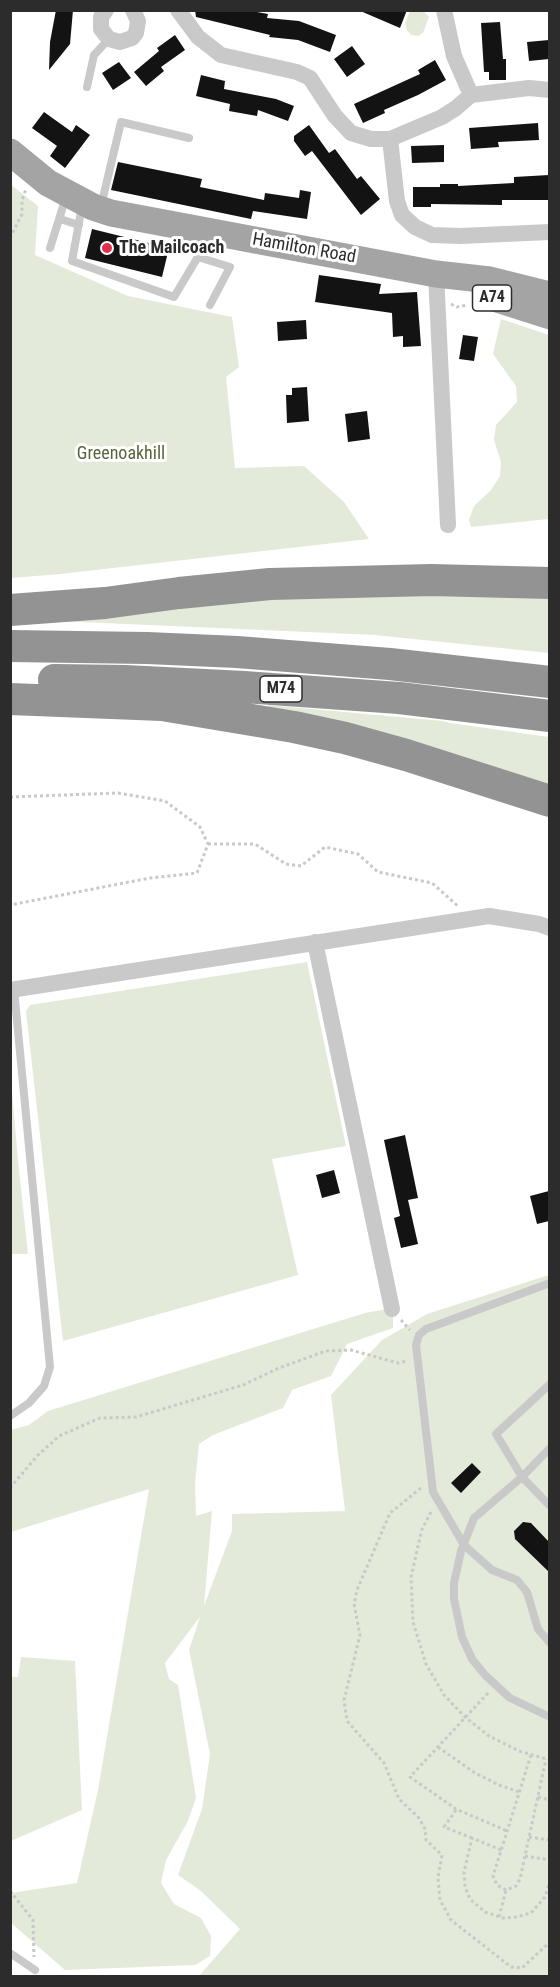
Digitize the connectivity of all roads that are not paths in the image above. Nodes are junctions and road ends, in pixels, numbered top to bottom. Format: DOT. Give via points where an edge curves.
graph roads {
  1 [pos="106,10"];
  2 [pos="178,10"];
  3 [pos="444,10"];
  4 [pos="140,12"];
  5 [pos="109,39"];
  6 [pos="87,87"];
  7 [pos="549,90"];
  8 [pos="471,95"];
  9 [pos="189,138"];
  10 [pos="390,139"];
  11 [pos="10,152"];
  12 [pos="82,207"];
  13 [pos="60,219"];
  14 [pos="213,232"];
  15 [pos="549,232"];
  16 [pos="50,248"];
  17 [pos="198,257"];
  18 [pos="436,274"];
  19 [pos="549,295"];
  20 [pos="210,305"];
  21 [pos="549,316"];
  22 [pos="448,525"];
  23 [pos="549,582"];
  24 [pos="10,610"];
  25 [pos="10,646"];
  26 [pos="10,679"];
  27 [pos="549,682"];
  28 [pos="10,699"];
  29 [pos="10,710"];
  30 [pos="549,716"];
  31 [pos="245,719"];
  32 [pos="549,801"];
  33 [pos="549,928"];
  34 [pos="315,942"];
  35 [pos="12,989"];
  36 [pos="549,1283"];
  37 [pos="392,1309"];
  38 [pos="549,1384"];
  39 [pos="10,1416"];
  40 [pos="549,1448"];
  41 [pos="522,1477"];
  42 [pos="549,1506"];
  43 [pos="464,1545"];
  44 [pos="549,1643"];
  45 [pos="549,1717"];
  46 [pos="10,1953"];
  47 [pos="34,1970"];
  1 -- 5 [label="street" via="100,23"];
  2 -- 10 [label="street" via="198,37 222,55 310,78 351,134"];
  3 -- 8 [label="street" via="454,56"];
  4 -- 5 [label="street" via="132,38 120,42"];
  5 -- 6 [label="lane" via="94,55"];
  7 -- 8 [label="street" via="529,88"];
  8 -- 10 [label="street" via="442,117"];
  9 -- 12 [label="lane" via="121,122"];
  10 -- 15 [label="street" via="397,201 402,215 415,227 432,235"];
  11 -- 12 [label="main road, Hamilton Road / A74"];
  12 -- 13 [label="lane"];
  12 -- 13 [label="lane"];
  12 -- 14 [label="main road, Hamilton Road / A74"];
  12 -- 17 [label="lane" via="72,261 174,297"];
  13 -- 16 [label="lane"];
  14 -- 17 [label="lane"];
  14 -- 18 [label="main road, Hamilton Road / A74"];
  17 -- 20 [label="lane" via="230,267"];
  18 -- 19 [label="main road, Hamilton Road / A74" via="490,280"];
  18 -- 21 [label="main road, Hamilton Road / A74"];
  18 -- 22 [label="street"];
  23 -- 24 [label="highway" via="293,583"];
  25 -- 27 [label="highway, M74" via="237,652"];
  26 -- 30 [label="highway, M74" via="244,687 399,698"];
  28 -- 31 [label="highway" via="162,705"];
  29 -- 31 [label="highway, M74"];
  31 -- 32 [label="highway, M74" via="345,738"];
  33 -- 34 [label="street" via="489,916"];
  34 -- 35 [label="street"];
  34 -- 37 [label="street"];
  35 -- 39 [label="lane" via="50,1367 44,1386"];
  36 -- 43 [label="lane" via="435,1324 426,1329 416,1345 433,1492"];
  38 -- 41 [label="lane" via="496,1434"];
  40 -- 41 [label="lane"];
  41 -- 42 [label="lane"];
  41 -- 43 [label="lane" via="474,1518"];
  43 -- 44 [label="lane" via="492,1570 517,1580 527,1593 538,1629"];
  43 -- 45 [label="lane" via="454,1599 462,1637 472,1659 510,1698"];
  46 -- 47 [label="lane"];
}
